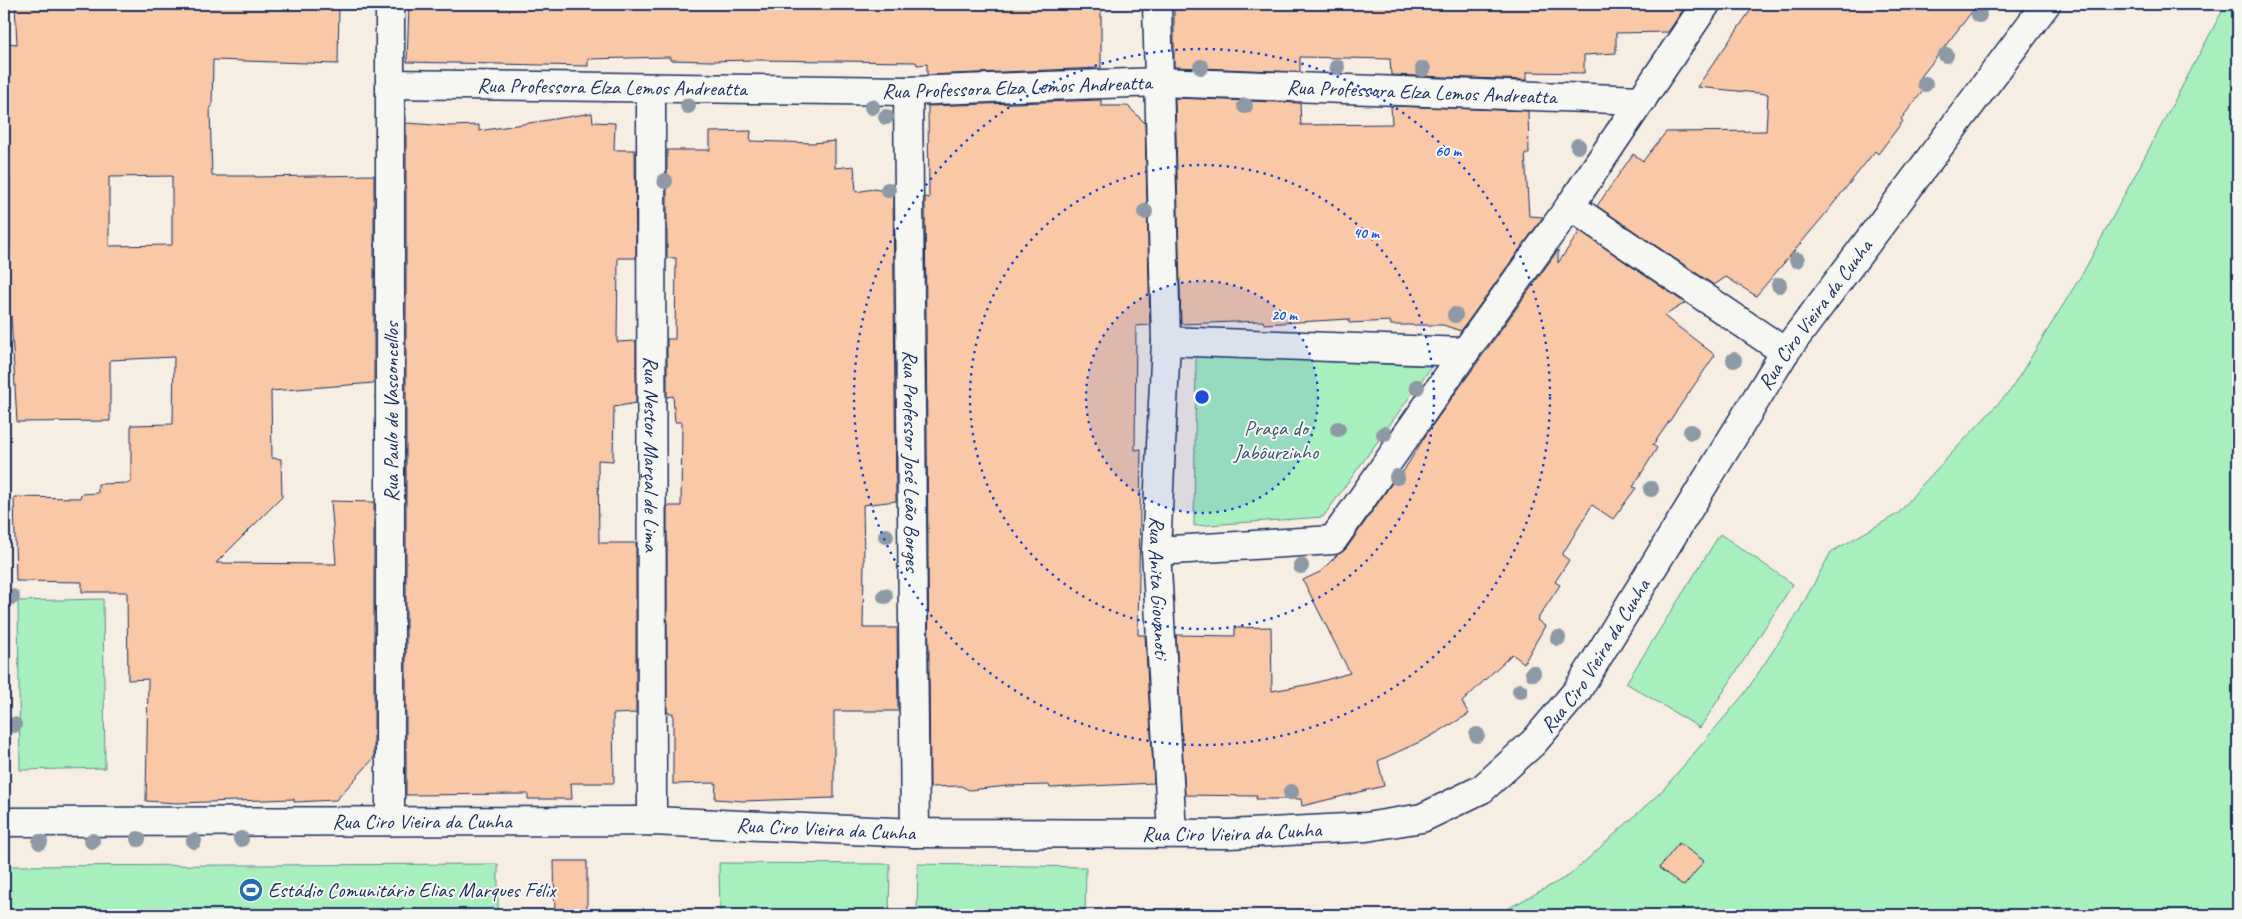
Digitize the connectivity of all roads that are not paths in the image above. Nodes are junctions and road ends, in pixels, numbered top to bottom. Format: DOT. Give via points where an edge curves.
graph roads {
  1 [pos="390,4"];
  2 [pos="1157,4"];
  3 [pos="1706,4"];
  4 [pos="2046,4"];
  5 [pos="1160,82"];
  6 [pos="391,84"];
  7 [pos="651,88"];
  8 [pos="908,91"];
  9 [pos="1642,100"];
  10 [pos="1570,206"];
  11 [pos="1166,341"];
  12 [pos="1465,352"];
  13 [pos="1785,352"];
  14 [pos="1156,551"];
  15 [pos="390,821"];
  16 [pos="652,821"];
  17 [pos="4,822"];
  18 [pos="915,833"];
  19 [pos="1172,833"];
  1 -- 6 [label="street, Rua Paulo de Vasconcellos"];
  2 -- 5 [label="street, Rua Anita Giovanoti"];
  3 -- 9 [label="street"];
  4 -- 13 [label="street, Rua Ciro Vieira da Cunha"];
  5 -- 8 [label="street, Rua Professora Elza Lemos Andreatta"];
  5 -- 9 [label="street, Rua Professora Elza Lemos Andreatta"];
  5 -- 11 [label="street, Rua Anita Giovanoti"];
  6 -- 7 [label="street, Rua Professora Elza Lemos Andreatta"];
  6 -- 15 [label="street, Rua Paulo de Vasconcellos"];
  7 -- 8 [label="street, Rua Professora Elza Lemos Andreatta"];
  7 -- 16 [label="street, Rua Nestor Marçal de Lima"];
  8 -- 18 [label="street, Rua Professor José Leão Borges"];
  9 -- 10 [label="street"];
  10 -- 12 [label="street"];
  10 -- 13 [label="street"];
  11 -- 12 [label="street"];
  11 -- 14 [label="street, Rua Anita Giovanoti"];
  12 -- 14 [label="street" via="1334,540"];
  13 -- 19 [label="street, Rua Ciro Vieira da Cunha" via="1576,691 1534,742 1482,789 1422,818 1366,827 1229,834"];
  14 -- 19 [label="street, Rua Anita Giovanoti"];
  15 -- 16 [label="street, Rua Ciro Vieira da Cunha"];
  15 -- 17 [label="street, Rua Ciro Vieira da Cunha"];
  16 -- 18 [label="street, Rua Ciro Vieira da Cunha"];
  18 -- 19 [label="street, Rua Ciro Vieira da Cunha"];
}
